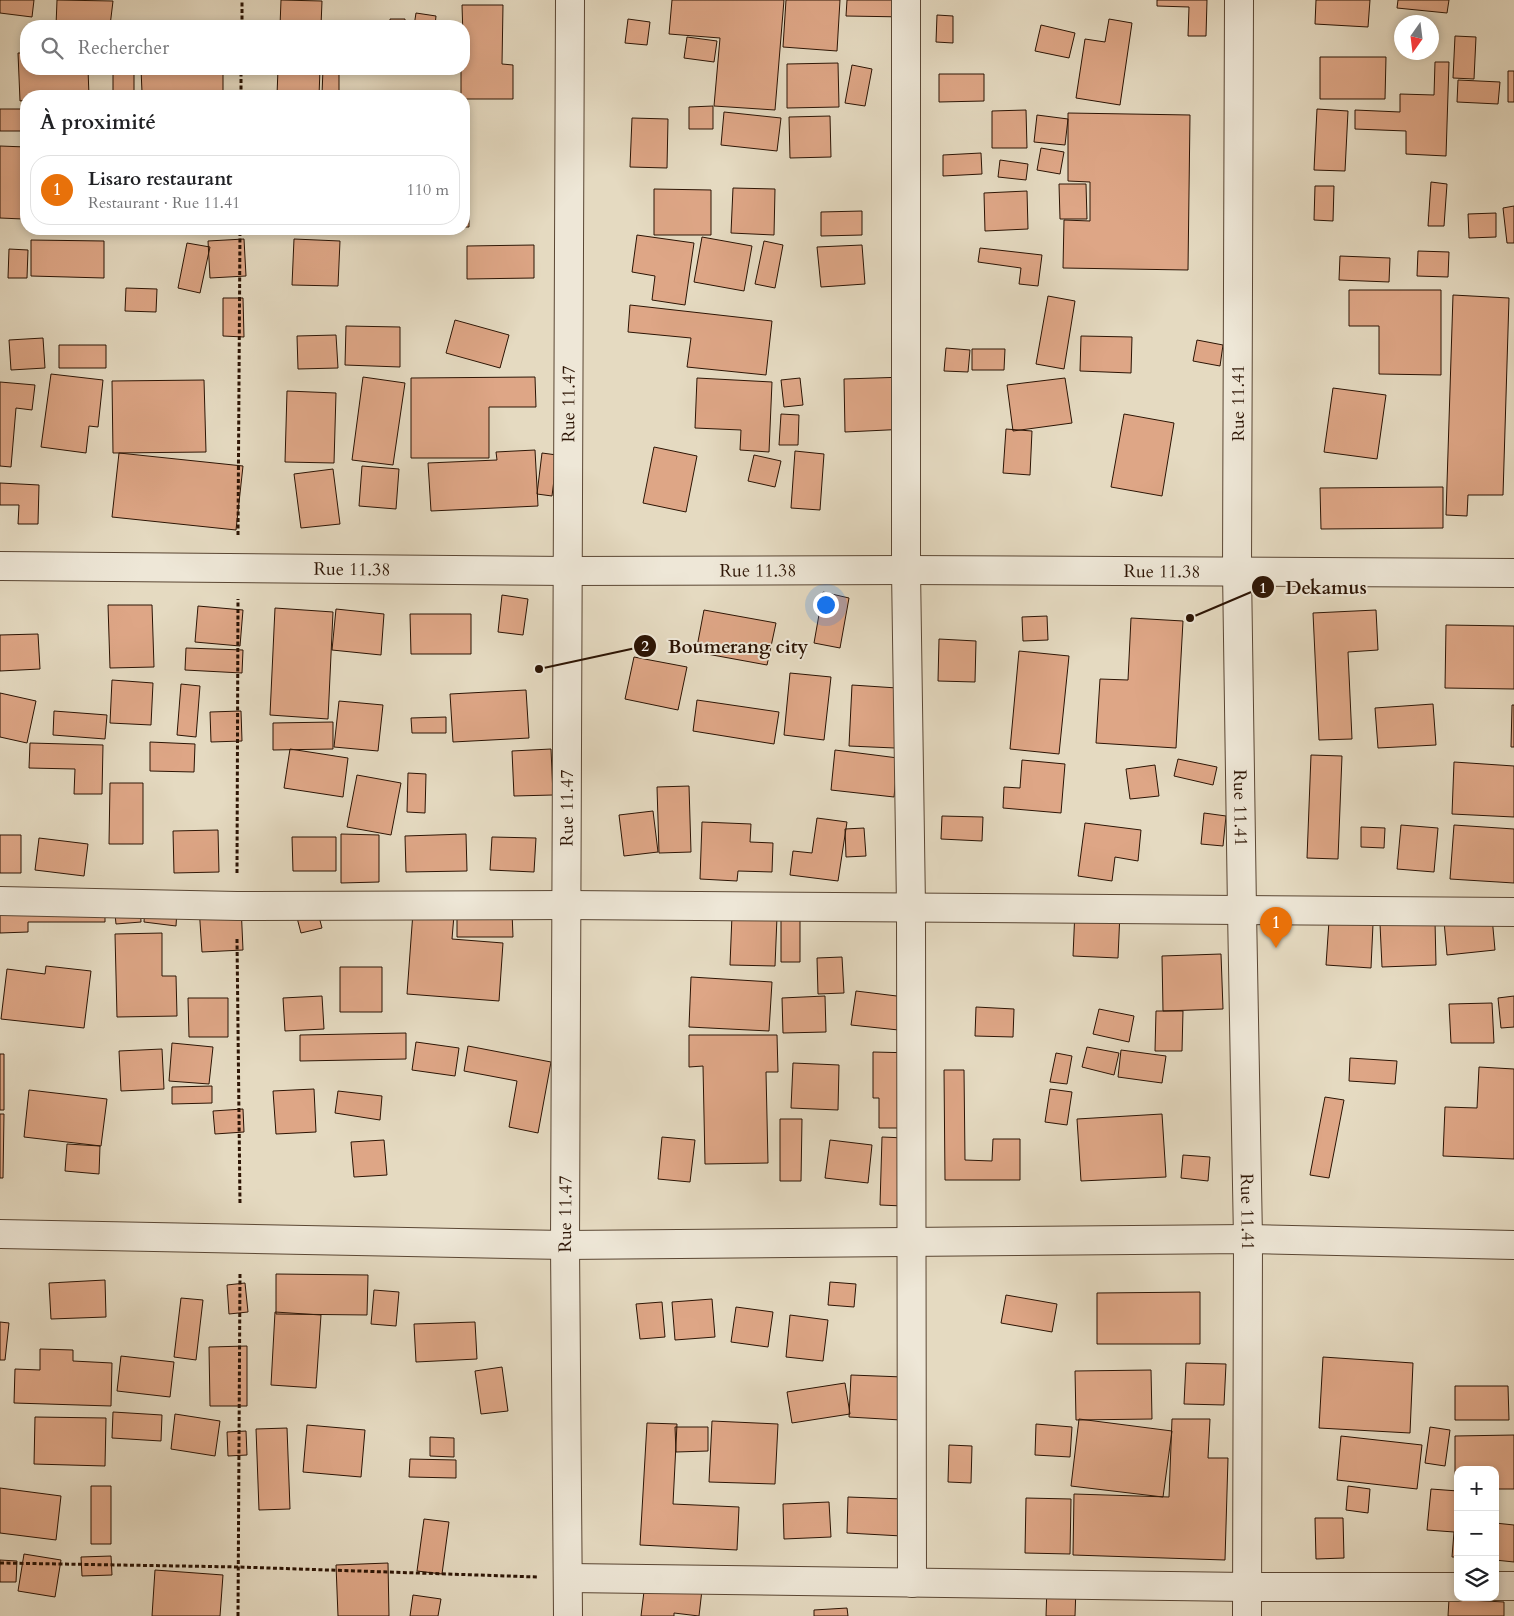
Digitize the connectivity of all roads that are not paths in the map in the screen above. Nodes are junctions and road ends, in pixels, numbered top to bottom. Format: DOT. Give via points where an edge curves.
graph roads {
  1 [pos="570,0"];
  2 [pos="906,0"];
  3 [pos="1240,0"];
  4 [pos="0,566"];
  5 [pos="906,570"];
  6 [pos="568,571"];
  7 [pos="1237,571"];
  8 [pos="1514,573"];
  9 [pos="0,901"];
  10 [pos="566,905"];
  11 [pos="911,907"];
  12 [pos="1242,910"];
  13 [pos="1514,912"];
  14 [pos="0,1234"];
  15 [pos="1248,1239"];
  16 [pos="912,1242"];
  17 [pos="565,1245"];
  18 [pos="1514,1245"];
  19 [pos="569,1578"];
  20 [pos="912,1583"];
  21 [pos="1454,1586"];
  22 [pos="1499,1586"];
  23 [pos="1514,1586"];
  24 [pos="1248,1587"];
  25 [pos="568,1616"];
  26 [pos="1248,1616"];
  1 -- 6 [label="street, Rue 11.47"];
  2 -- 5 [label="street"];
  3 -- 7 [label="street, Rue 11.41"];
  4 -- 6 [label="street, Rue 11.38"];
  5 -- 6 [label="street, Rue 11.38"];
  5 -- 7 [label="street, Rue 11.38"];
  5 -- 11 [label="street"];
  6 -- 10 [label="street, Rue 11.47"];
  7 -- 8 [label="street, Rue 11.38"];
  7 -- 12 [label="street, Rue 11.41"];
  9 -- 10 [label="street" via="237,906"];
  10 -- 11 [label="street"];
  10 -- 17 [label="street, Rue 11.47"];
  11 -- 12 [label="street"];
  11 -- 16 [label="street"];
  12 -- 13 [label="street"];
  12 -- 15 [label="street, Rue 11.41"];
  14 -- 17 [label="street"];
  15 -- 16 [label="street"];
  15 -- 18 [label="street"];
  15 -- 24 [label="street, Rue 11.41"];
  16 -- 17 [label="street"];
  16 -- 20 [label="street"];
  17 -- 19 [label="street, Rue 11.47"];
  19 -- 20 [label="street"];
  19 -- 25 [label="street, Rue 11.47"];
  20 -- 24 [label="street"];
  21 -- 24 [label="street"];
  22 -- 23 [label="street"];
  24 -- 26 [label="street, Rue 11.41"];
}
